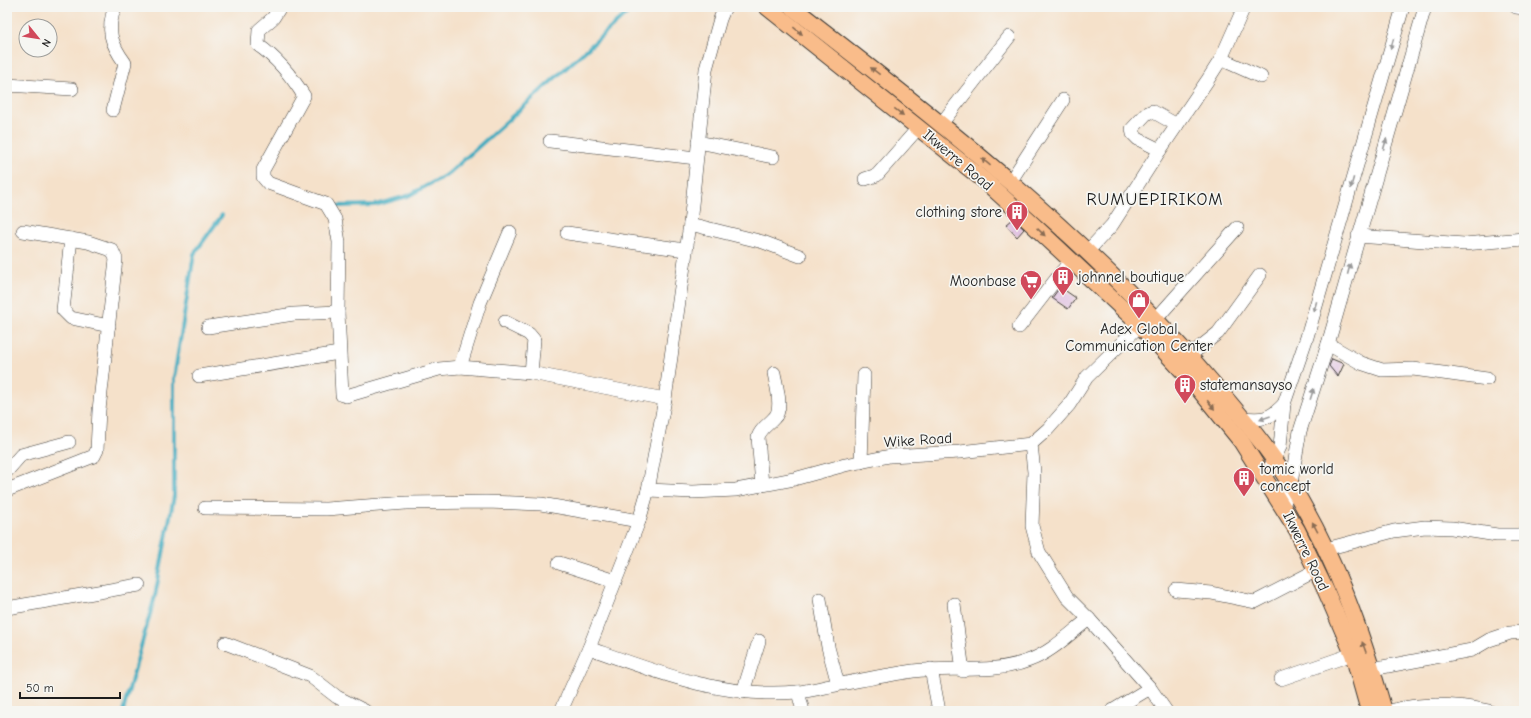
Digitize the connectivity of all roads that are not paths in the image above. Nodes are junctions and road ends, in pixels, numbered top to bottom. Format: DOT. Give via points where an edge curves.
graph roads {
  1 [pos="115,7"];
  2 [pos="280,7"];
  3 [pos="725,7"];
  4 [pos="792,7"];
  5 [pos="1244,7"];
  6 [pos="1403,7"];
  7 [pos="1425,7"];
  8 [pos="1516,7"];
  9 [pos="1524,8"];
  10 [pos="773,9"];
  11 [pos="1009,37"];
  12 [pos="1222,59"];
  13 [pos="1261,77"];
  14 [pos="7,85"];
  15 [pos="72,89"];
  16 [pos="1063,100"];
  17 [pos="114,110"];
  18 [pos="941,124"];
  19 [pos="1177,125"];
  20 [pos="919,127"];
  21 [pos="550,141"];
  22 [pos="698,142"];
  23 [pos="1160,150"];
  24 [pos="773,157"];
  25 [pos="696,158"];
  26 [pos="865,179"];
  27 [pos="1010,182"];
  28 [pos="690,224"];
  29 [pos="1237,228"];
  30 [pos="23,231"];
  31 [pos="510,232"];
  32 [pos="567,233"];
  33 [pos="1358,236"];
  34 [pos="71,239"];
  35 [pos="1524,239"];
  36 [pos="685,250"];
  37 [pos="1087,252"];
  38 [pos="800,256"];
  39 [pos="1071,260"];
  40 [pos="1260,275"];
  41 [pos="338,312"];
  42 [pos="1156,319"];
  43 [pos="506,322"];
  44 [pos="109,326"];
  45 [pos="1140,326"];
  46 [pos="1019,327"];
  47 [pos="208,328"];
  48 [pos="1328,344"];
  49 [pos="339,353"];
  50 [pos="1189,356"];
  51 [pos="460,367"];
  52 [pos="531,373"];
  53 [pos="774,373"];
  54 [pos="864,375"];
  55 [pos="199,376"];
  56 [pos="1487,379"];
  57 [pos="665,400"];
  58 [pos="1284,404"];
  59 [pos="1242,418"];
  60 [pos="1300,431"];
  61 [pos="1240,441"];
  62 [pos="69,442"];
  63 [pos="1031,444"];
  64 [pos="1274,452"];
  65 [pos="861,462"];
  66 [pos="7,471"];
  67 [pos="1265,478"];
  68 [pos="1291,483"];
  69 [pos="762,485"];
  70 [pos="7,490"];
  71 [pos="648,490"];
  72 [pos="1283,506"];
  73 [pos="205,508"];
  74 [pos="639,521"];
  75 [pos="1524,535"];
  76 [pos="1326,549"];
  77 [pos="559,563"];
  78 [pos="1315,571"];
  79 [pos="615,581"];
  80 [pos="139,585"];
  81 [pos="1176,590"];
  82 [pos="820,599"];
  83 [pos="954,604"];
  84 [pos="7,608"];
  85 [pos="1089,619"];
  86 [pos="1524,632"];
  87 [pos="759,641"];
  88 [pos="225,643"];
  89 [pos="589,648"];
  90 [pos="1353,654"];
  91 [pos="931,669"];
  92 [pos="1372,669"];
  93 [pos="963,671"];
  94 [pos="1281,679"];
  95 [pos="838,684"];
  96 [pos="1150,688"];
  97 [pos="743,692"];
  98 [pos="798,692"];
  99 [pos="365,711"];
  100 [pos="561,711"];
  101 [pos="803,711"];
  102 [pos="939,711"];
  103 [pos="1112,711"];
  104 [pos="1166,711"];
  105 [pos="1369,711"];
  106 [pos="1384,711"];
  107 [pos="1390,711"];
  108 [pos="1490,711"];
  1 -- 17 [label="street" via="110,21 111,34 114,49 125,64"];
  2 -- 41 [label="street" via="273,18 259,30 258,45 276,58 304,96 263,170 263,178 268,183 326,204 336,219 339,242"];
  3 -- 22 [label="street" via="706,68"];
  18 -- 4 [label="main road, Ikwerre Road, one-way"];
  5 -- 12 [label="street"];
  6 -- 58 [label="street, one-way" via="1307,338"];
  33 -- 7 [label="street, one-way"];
  8 -- 9 [label="street"];
  10 -- 20 [label="main road, Ikwerre Road, one-way"];
  11 -- 18 [label="street"];
  12 -- 13 [label="street"];
  12 -- 19 [label="street"];
  14 -- 15 [label="street"];
  16 -- 27 [label="street"];
  27 -- 18 [label="main road, Ikwerre Road, one-way"];
  19 -- 23 [label="street"];
  19 -- 23 [label="street" via="1152,111 1132,129 1138,139"];
  20 -- 26 [label="street" via="877,175"];
  20 -- 39 [label="main road, Ikwerre Road, one-way" via="985,181"];
  21 -- 25 [label="street"];
  22 -- 24 [label="street"];
  22 -- 25 [label="street"];
  23 -- 37 [label="street" via="1112,225"];
  25 -- 28 [label="street"];
  27 -- 37 [label="main road, Ikwerre Road"];
  28 -- 36 [label="street"];
  28 -- 38 [label="street" via="763,242"];
  29 -- 42 [label="street"];
  30 -- 34 [label="street"];
  31 -- 51 [label="street" via="480,303"];
  32 -- 36 [label="street"];
  33 -- 35 [label="street" via="1464,244"];
  48 -- 33 [label="street, one-way"];
  34 -- 44 [label="street" via="112,250 116,259"];
  34 -- 44 [label="street" via="63,310 71,318"];
  36 -- 57 [label="street"];
  37 -- 42 [label="main road, Ikwerre Road"];
  39 -- 45 [label="main road, Ikwerre Road"];
  39 -- 46 [label="street"];
  40 -- 50 [label="street" via="1218,333"];
  41 -- 47 [label="street" via="294,314"];
  41 -- 49 [label="street"];
  42 -- 50 [label="main road, Ikwerre Road"];
  43 -- 52 [label="street" via="529,334 534,340"];
  44 -- 70 [label="street" via="97,450 94,456"];
  45 -- 61 [label="main road, Ikwerre Road, one-way" via="1193,382"];
  45 -- 63 [label="street" via="1086,377 1069,406"];
  48 -- 56 [label="street" via="1361,363 1382,370 1413,369"];
  60 -- 48 [label="street, one-way"];
  49 -- 51 [label="street" via="341,391 344,396 439,369"];
  49 -- 55 [label="street"];
  50 -- 59 [label="main road, Ikwerre Road"];
  51 -- 52 [label="street"];
  52 -- 57 [label="street"];
  53 -- 69 [label="street" via="779,409 776,417 760,430 758,437"];
  54 -- 65 [label="street"];
  57 -- 71 [label="street"];
  58 -- 59 [label="street, one-way" via="1277,412 1266,418"];
  58 -- 64 [label="street"];
  59 -- 64 [label="main road, Ikwerre Road"];
  60 -- 64 [label="street" via="1291,441"];
  60 -- 68 [label="street"];
  61 -- 64 [label="street"];
  61 -- 67 [label="main road, Ikwerre Road"];
  62 -- 66 [label="street" via="21,455"];
  63 -- 65 [label="street, Wike Road" via="890,456"];
  63 -- 85 [label="street" via="1034,472 1032,526 1035,541 1067,597"];
  64 -- 67 [label="street"];
  64 -- 68 [label="main road, Ikwerre Road"];
  65 -- 69 [label="street, Wike Road"];
  67 -- 72 [label="main road, Ikwerre Road"];
  68 -- 72 [label="street"];
  76 -- 68 [label="main road, Ikwerre Road, one-way"];
  69 -- 71 [label="street, Wike Road" via="693,492"];
  71 -- 74 [label="street"];
  72 -- 78 [label="main road, Ikwerre Road"];
  73 -- 74 [label="street" via="326,509 406,503 486,502 541,504"];
  74 -- 79 [label="street"];
  75 -- 76 [label="street" via="1497,535 1425,527 1394,531"];
  92 -- 76 [label="main road, Ikwerre Road, one-way"];
  77 -- 79 [label="street"];
  78 -- 81 [label="street" via="1255,602 1211,593"];
  78 -- 90 [label="main road, Ikwerre Road"];
  79 -- 89 [label="street"];
  80 -- 84 [label="street"];
  82 -- 95 [label="street" via="828,647"];
  83 -- 93 [label="street"];
  85 -- 93 [label="street" via="1051,648 1030,660 1008,667"];
  85 -- 96 [label="street"];
  86 -- 92 [label="street" via="1510,633 1489,640 1472,650"];
  87 -- 97 [label="street"];
  88 -- 99 [label="street" via="310,676 337,697"];
  89 -- 97 [label="street" via="677,679"];
  89 -- 100 [label="street"];
  90 -- 94 [label="street"];
  90 -- 105 [label="main road, Ikwerre Road"];
  91 -- 93 [label="street"];
  91 -- 95 [label="street"];
  91 -- 102 [label="street"];
  92 -- 106 [label="main road, Ikwerre Road"];
  95 -- 98 [label="street"];
  96 -- 103 [label="street"];
  96 -- 104 [label="street"];
  97 -- 98 [label="street"];
  98 -- 101 [label="street"];
  107 -- 108 [label="street" via="1432,704"];
}
